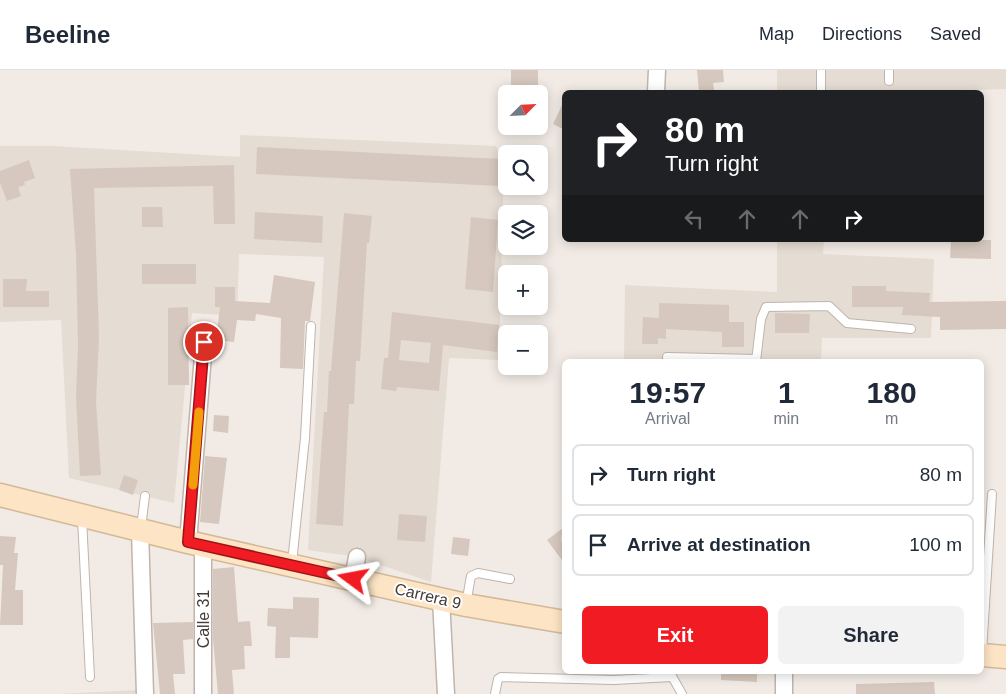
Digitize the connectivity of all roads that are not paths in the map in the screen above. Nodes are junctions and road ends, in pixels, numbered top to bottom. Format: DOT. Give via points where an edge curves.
graph roads {
  1 [pos="657,70"];
  2 [pos="821,70"];
  3 [pos="889,70"];
  4 [pos="889,81"];
  5 [pos="656,90"];
  6 [pos="821,90"];
  7 [pos="310,326"];
  8 [pos="911,329"];
  9 [pos="204,342"];
  10 [pos="667,357"];
  11 [pos="726,359"];
  12 [pos="756,359"];
  13 [pos="992,494"];
  14 [pos="0,495"];
  15 [pos="144,496"];
  16 [pos="82,516"];
  17 [pos="140,530"];
  18 [pos="196,543"];
  19 [pos="357,557"];
  20 [pos="292,565"];
  21 [pos="353,579"];
  22 [pos="510,579"];
  23 [pos="441,599"];
  24 [pos="466,605"];
  25 [pos="562,621"];
  26 [pos="984,622"];
  27 [pos="984,654"];
  28 [pos="1006,657"];
  29 [pos="671,674"];
  30 [pos="784,674"];
  31 [pos="90,677"];
  32 [pos="145,694"];
  33 [pos="203,694"];
  34 [pos="446,694"];
  35 [pos="495,694"];
  36 [pos="682,694"];
  37 [pos="784,694"];
  1 -- 5 [label="street"];
  2 -- 6 [label="lane"];
  3 -- 4 [label="lane"];
  7 -- 20 [label="lane" via="305,438"];
  8 -- 12 [label="lane" via="847,323 829,306 766,307"];
  9 -- 18 [label="street, Calle 31"];
  10 -- 11 [label="lane"];
  13 -- 26 [label="lane"];
  14 -- 16 [label="main road, Carrera 9"];
  15 -- 17 [label="lane"];
  16 -- 17 [label="main road, Carrera 9"];
  16 -- 31 [label="lane"];
  17 -- 18 [label="main road, Carrera 9"];
  17 -- 32 [label="street"];
  18 -- 20 [label="main road, Carrera 9"];
  18 -- 33 [label="street, Calle 31"];
  19 -- 21 [label="street"];
  20 -- 21 [label="main road, Carrera 9"];
  21 -- 23 [label="main road, Carrera 9"];
  22 -- 24 [label="lane" via="478,573 471,576"];
  23 -- 24 [label="main road, Carrera 9"];
  23 -- 34 [label="street"];
  24 -- 25 [label="main road, Carrera 9"];
  27 -- 28 [label="main road"];
  29 -- 35 [label="lane" via="614,680 501,677"];
  29 -- 36 [label="lane"];
  30 -- 37 [label="street"];
}
